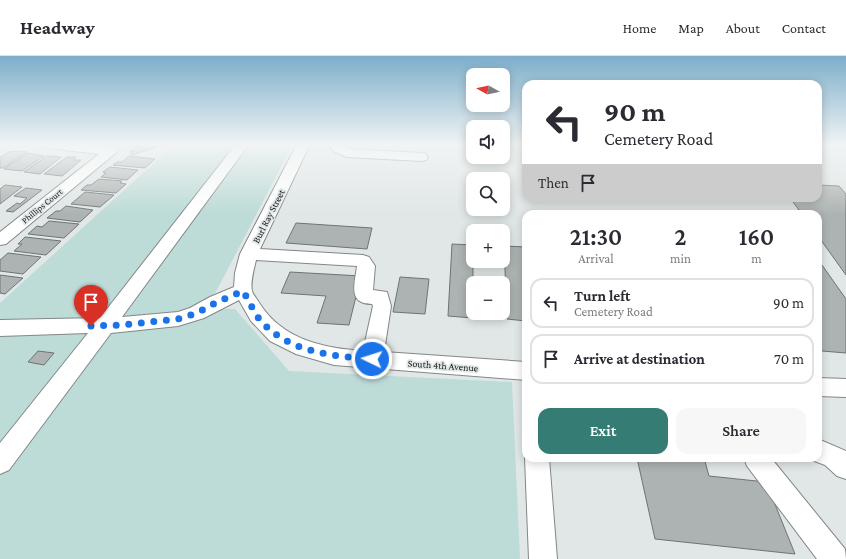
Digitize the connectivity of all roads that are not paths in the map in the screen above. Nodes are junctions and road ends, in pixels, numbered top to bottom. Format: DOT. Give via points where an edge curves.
graph roads {
  1 [pos="92,167"];
  2 [pos="225,167"];
  3 [pos="292,167"];
  4 [pos="0,221"];
  5 [pos="21,224"];
  6 [pos="0,240"];
  7 [pos="249,254"];
  8 [pos="243,291"];
  9 [pos="106,325"];
  10 [pos="0,328"];
  11 [pos="372,359"];
  12 [pos="522,371"];
  13 [pos="822,386"];
  14 [pos="846,388"];
  15 [pos="822,452"];
  16 [pos="0,462"];
  17 [pos="537,462"];
  18 [pos="759,462"];
  19 [pos="846,467"];
  20 [pos="543,559"];
  21 [pos="835,559"];
  1 -- 5 [label="street, Phillips Court"];
  2 -- 9 [label="street"];
  3 -- 7 [label="street, Burl Ray Street"];
  4 -- 5 [label="street"];
  5 -- 6 [label="street, Phillips Court"];
  7 -- 8 [label="street, Burl Ray Street"];
  7 -- 11 [label="street" via="363,261 366,266 363,294 380,297 382,306"];
  8 -- 9 [label="street" via="197,313 178,319"];
  8 -- 11 [label="street, South 4th Avenue" via="258,316 277,335 303,348 334,357"];
  9 -- 10 [label="street"];
  9 -- 16 [label="street"];
  11 -- 12 [label="street, South 4th Avenue"];
  13 -- 14 [label="street"];
  15 -- 19 [label="street" via="834,457"];
  17 -- 20 [label="street"];
  18 -- 21 [label="street"];
}
